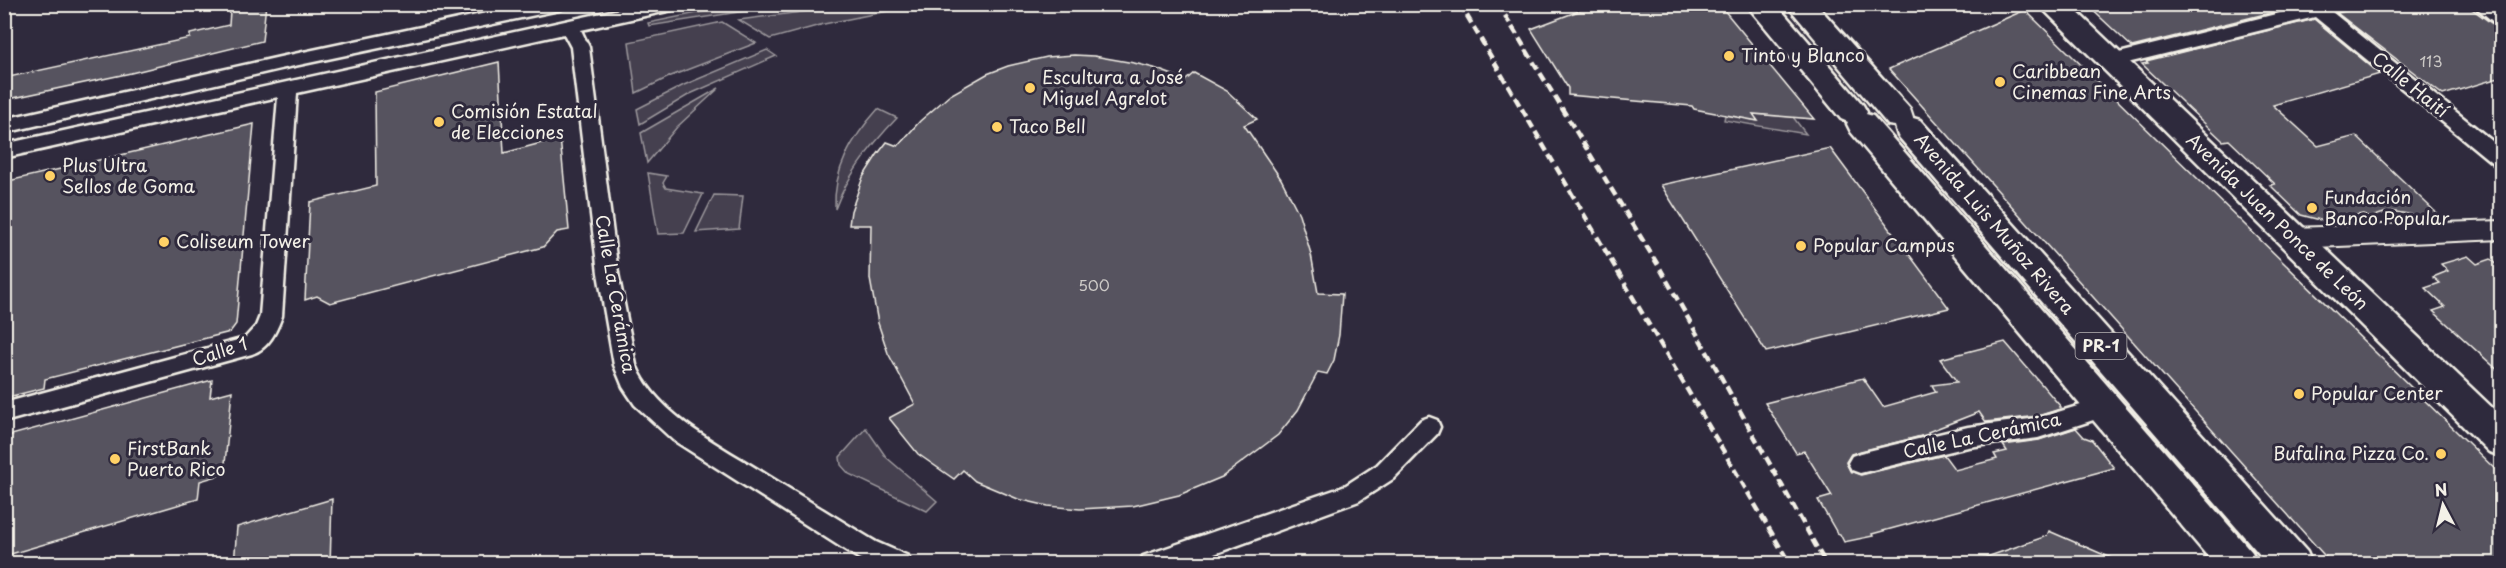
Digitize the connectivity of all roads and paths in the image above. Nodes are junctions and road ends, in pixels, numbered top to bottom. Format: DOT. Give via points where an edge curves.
graph roads {
  1 [pos="559,4"];
  2 [pos="672,4"];
  3 [pos="1760,4"];
  4 [pos="1800,4"];
  5 [pos="2052,4"];
  6 [pos="2342,4"];
  7 [pos="2480,4"];
  8 [pos="2319,10"];
  9 [pos="2502,20"];
  10 [pos="570,27"];
  11 [pos="2111,61"];
  12 [pos="288,87"];
  13 [pos="4,126"];
  14 [pos="4,151"];
  15 [pos="2502,160"];
  16 [pos="2502,230"];
  17 [pos="2292,238"];
  18 [pos="2104,407"];
  19 [pos="4,413"];
  20 [pos="1429,427"];
  21 [pos="2502,441"];
  22 [pos="1860,464"];
  23 [pos="1199,557"];
  24 [pos="899,564"];
  25 [pos="1152,564"];
  26 [pos="2238,564"];
  27 [pos="2293,564"];
  1 -- 13 [label="street"];
  2 -- 10 [label="street"];
  3 -- 18 [label="main road, Avenida Luis Muñoz Rivera / PR-1"];
  4 -- 27 [label="main road, Avenida Luis Muñoz Rivera / PR-1"];
  5 -- 11 [label="main road, Avenida Juan Ponce de León"];
  6 -- 8 [label="street"];
  7 -- 9 [label="street"];
  8 -- 11 [label="street"];
  8 -- 15 [label="street, Calle Haití"];
  10 -- 12 [label="street"];
  10 -- 24 [label="street, Calle La Cerámica" via="580,47 608,273 631,380 643,398 681,433 867,550"];
  11 -- 17 [label="main road, Avenida Juan Ponce de León"];
  12 -- 14 [label="street"];
  12 -- 19 [label="street, Calle 1" via="271,316 266,331 252,345"];
  16 -- 17 [label="street"];
  17 -- 21 [label="main road, Avenida Juan Ponce de León"];
  18 -- 22 [label="street, Calle La Cerámica" via="2038,428 1968,437"];
  18 -- 26 [label="main road, Avenida Luis Muñoz Rivera / PR-1"];
  20 -- 23 [label="street" via="1385,472 1351,494"];
  23 -- 25 [label="street"];
}
